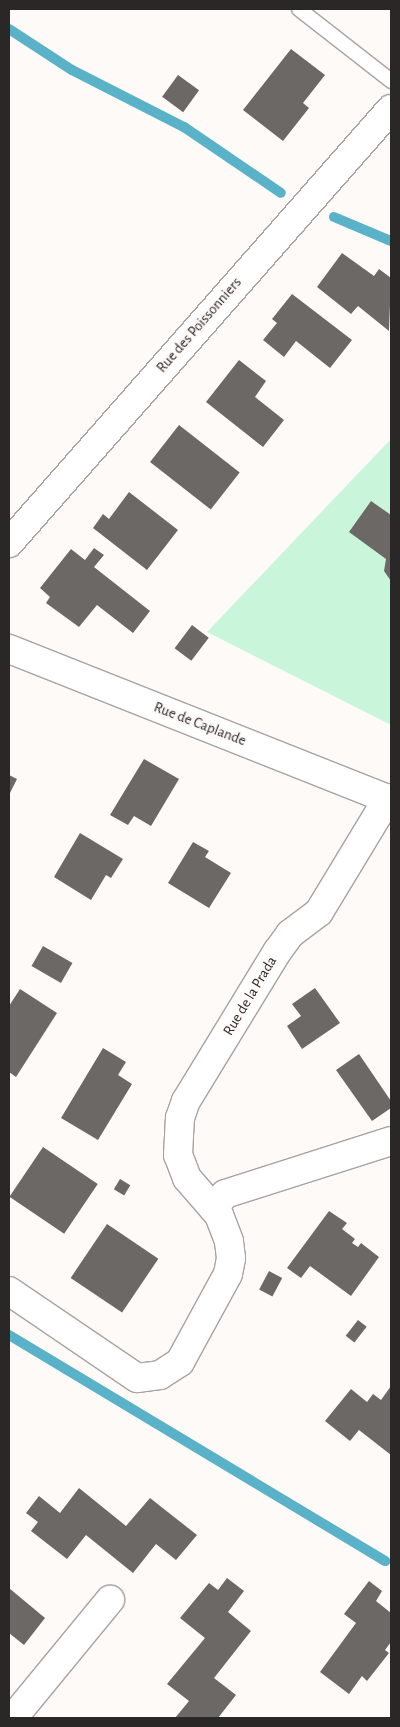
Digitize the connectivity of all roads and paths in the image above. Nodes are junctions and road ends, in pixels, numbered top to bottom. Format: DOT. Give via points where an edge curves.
graph roads {
  1 [pos="299,9"];
  2 [pos="391,81"];
  3 [pos="391,109"];
  4 [pos="9,543"];
  5 [pos="9,649"];
  6 [pos="390,799"];
  7 [pos="391,1141"];
  8 [pos="213,1208"];
  9 [pos="9,1291"];
  10 [pos="110,1600"];
  11 [pos="13,1718"];
  1 -- 2 [label="lane"];
  3 -- 4 [label="street, Rue des Poissonniers"];
  5 -- 6 [label="street, Rue de Caplande"];
  6 -- 8 [label="street, Rue de la Prada" via="319,912 290,934 277,952 186,1101 177,1136 178,1155 187,1178"];
  7 -- 8 [label="street" via="225,1194"];
  8 -- 9 [label="street, Rue de la Prada" via="219,1214 229,1241 228,1274 186,1355 160,1375 137,1378 126,1372"];
  10 -- 11 [label="street"];
}
